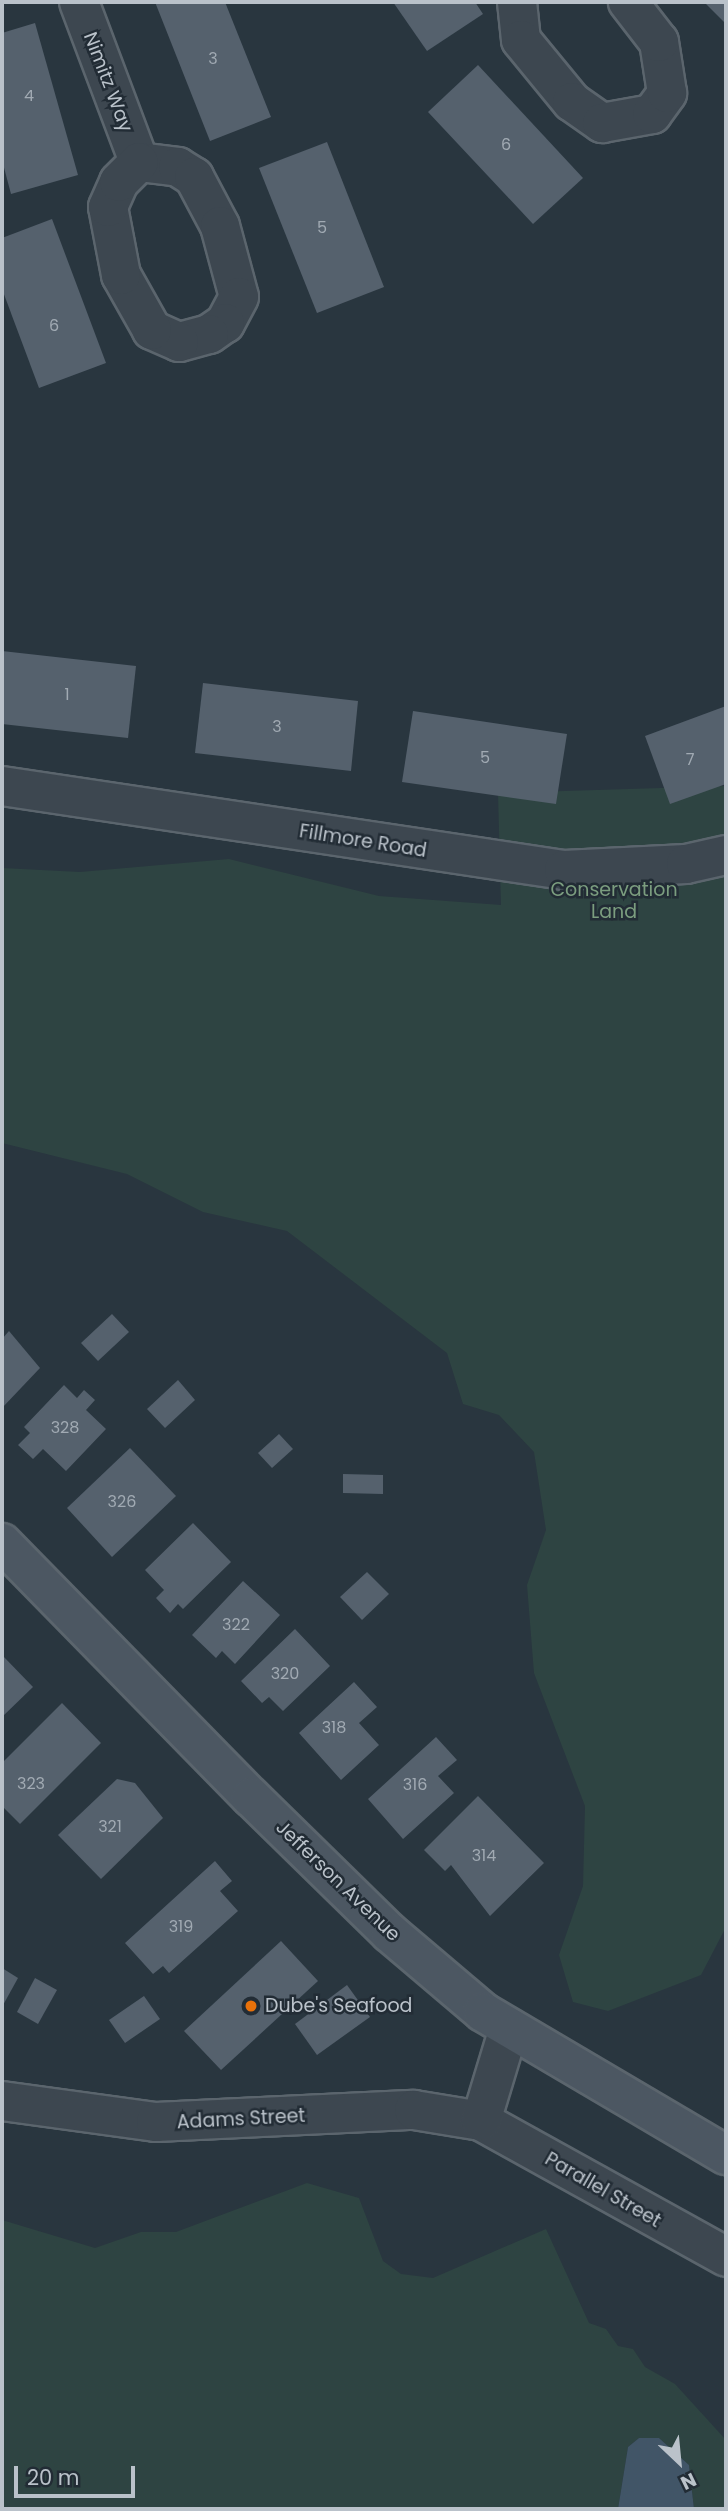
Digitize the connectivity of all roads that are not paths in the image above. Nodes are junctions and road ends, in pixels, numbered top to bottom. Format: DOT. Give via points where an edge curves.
graph roads {
  1 [pos="79,2"];
  2 [pos="517,2"];
  3 [pos="628,2"];
  4 [pos="139,162"];
  5 [pos="2,786"];
  6 [pos="726,855"];
  7 [pos="2,1543"];
  8 [pos="509,2028"];
  9 [pos="2,2101"];
  10 [pos="481,2121"];
  11 [pos="726,2155"];
  12 [pos="726,2257"];
  1 -- 4 [label="street, Nimitz Way"];
  2 -- 3 [label="street" via="521,40 572,102 602,123 652,114 667,93 659,42"];
  4 -- 4 [label="street" via="119,182 108,207 121,275 152,330 178,342 209,334 225,323 239,297 220,226 194,177 178,167"];
  5 -- 6 [label="street, Fillmore Road" via="564,870 686,864"];
  7 -- 8 [label="main road, Jefferson Avenue" via="390,1933"];
  8 -- 10 [label="street"];
  8 -- 11 [label="main road, Jefferson Avenue"];
  9 -- 10 [label="street, Adams Street" via="156,2122 414,2110"];
  10 -- 12 [label="street, Parallel Street"];
}
